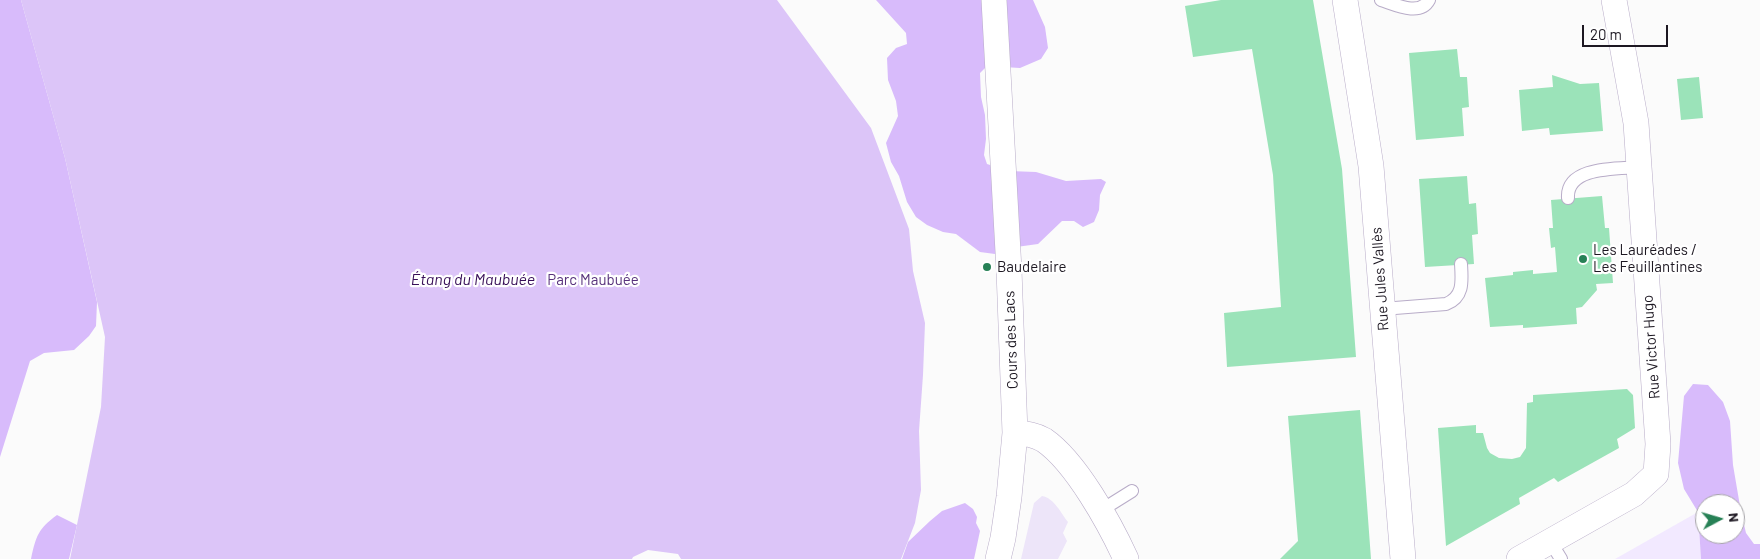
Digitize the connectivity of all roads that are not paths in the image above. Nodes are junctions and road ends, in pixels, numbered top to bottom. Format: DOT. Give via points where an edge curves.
graph roads {
  1 [pos="994,0"];
  2 [pos="1344,0"];
  3 [pos="1381,0"];
  4 [pos="1429,0"];
  5 [pos="1614,0"];
  6 [pos="1639,167"];
  7 [pos="1568,198"];
  8 [pos="1461,264"];
  9 [pos="1382,309"];
  10 [pos="1014,433"];
  11 [pos="1132,491"];
  12 [pos="1100,511"];
  13 [pos="1556,550"];
  14 [pos="998,559"];
  15 [pos="1126,559"];
  16 [pos="1403,559"];
  17 [pos="1519,559"];
  1 -- 10 [label="street, Cours des Lacs" via="1009,270"];
  2 -- 9 [label="street, Rue Jules Vallès" via="1372,166"];
  3 -- 4 [label="lane" via="1420,8"];
  5 -- 6 [label="street, Rue Victor Hugo" via="1636,123"];
  6 -- 7 [label="lane" via="1582,175 1570,186"];
  6 -- 13 [label="street, Rue Victor Hugo" via="1658,444 1656,474 1634,494"];
  8 -- 9 [label="lane" via="1460,290 1453,302"];
  9 -- 16 [label="street, Rue Jules Vallès"];
  10 -- 12 [label="street" via="1029,434 1043,440 1084,484"];
  10 -- 14 [label="street, Cours des Lacs" via="1009,496"];
  11 -- 12 [label="lane"];
  12 -- 15 [label="street"];
  13 -- 17 [label="street, Rue Victor Hugo"];
}
